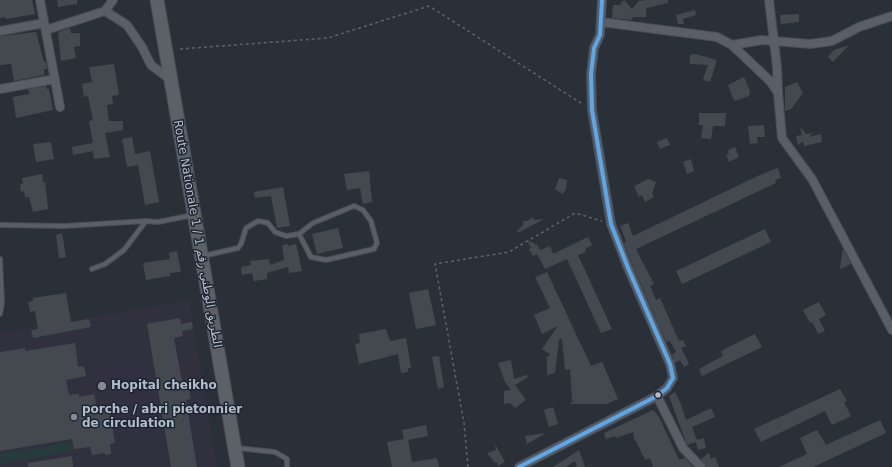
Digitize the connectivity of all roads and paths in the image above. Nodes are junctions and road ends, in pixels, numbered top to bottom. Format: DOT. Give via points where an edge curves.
graph roads {
  1 [pos="40,0"];
  2 [pos="113,0"];
  3 [pos="157,0"];
  4 [pos="602,0"];
  5 [pos="769,0"];
  6 [pos="105,11"];
  7 [pos="892,16"];
  8 [pos="601,22"];
  9 [pos="45,27"];
  10 [pos="0,31"];
  11 [pos="774,41"];
  12 [pos="732,45"];
  13 [pos="180,49"];
  14 [pos="55,79"];
  15 [pos="171,80"];
  16 [pos="0,89"];
  17 [pos="778,93"];
  18 [pos="60,107"];
  19 [pos="592,110"];
  20 [pos="194,215"];
  21 [pos="146,221"];
  22 [pos="612,224"];
  23 [pos="0,225"];
  24 [pos="299,234"];
  25 [pos="201,256"];
  26 [pos="0,259"];
  27 [pos="92,269"];
  28 [pos="0,314"];
  29 [pos="892,330"];
  30 [pos="657,396"];
  31 [pos="234,448"];
  32 [pos="522,466"];
  33 [pos="238,467"];
  34 [pos="287,467"];
  35 [pos="468,467"];
  36 [pos="701,467"];
  1 -- 9 [label="street"];
  2 -- 6 [label="street"];
  3 -- 15 [label="main road, Route Nationale 1 / الطريق الوطني رقم 1"];
  4 -- 8 [label="street"];
  5 -- 11 [label="street"];
  6 -- 9 [label="street"];
  6 -- 15 [label="street" via="127,25 151,65"];
  7 -- 11 [label="street" via="858,27 832,41 810,44"];
  8 -- 12 [label="street" via="706,35 717,37"];
  8 -- 19 [label="street" via="591,74"];
  9 -- 10 [label="street"];
  9 -- 14 [label="street"];
  11 -- 12 [label="street"];
  11 -- 17 [label="street"];
  12 -- 17 [label="street" via="770,81"];
  13 -- 19 [label="path" via="328,38 429,6"];
  14 -- 16 [label="street"];
  14 -- 18 [label="street"];
  15 -- 20 [label="main road, Route Nationale 1 / الطريق الوطني رقم 1"];
  17 -- 29 [label="street" via="782,138 812,179"];
  19 -- 22 [label="street"];
  20 -- 21 [label="lane" via="158,222"];
  20 -- 25 [label="main road, Route Nationale 1 / الطريق الوطني رقم 1"];
  21 -- 23 [label="lane" via="65,226"];
  21 -- 27 [label="lane" via="124,250 105,264"];
  22 -- 30 [label="street" via="628,268 670,364 673,378 667,388"];
  22 -- 35 [label="path" via="575,213 509,252 434,264 464,422"];
  24 -- 24 [label="lane" via="311,257 318,260 368,252 374,249 377,243 371,221 363,210 354,206 313,223"];
  24 -- 25 [label="lane" via="286,236 275,232 268,223 258,221 246,228 238,248"];
  25 -- 31 [label="main road, Route Nationale 1 / الطريق الوطني رقم 1"];
  26 -- 28 [label="lane"];
  30 -- 32 [label="street"];
  30 -- 36 [label="street" via="682,448"];
  31 -- 33 [label="main road, Route Nationale 1 / الطريق الوطني رقم 1"];
  31 -- 34 [label="lane" via="275,452 286,459"];
}
